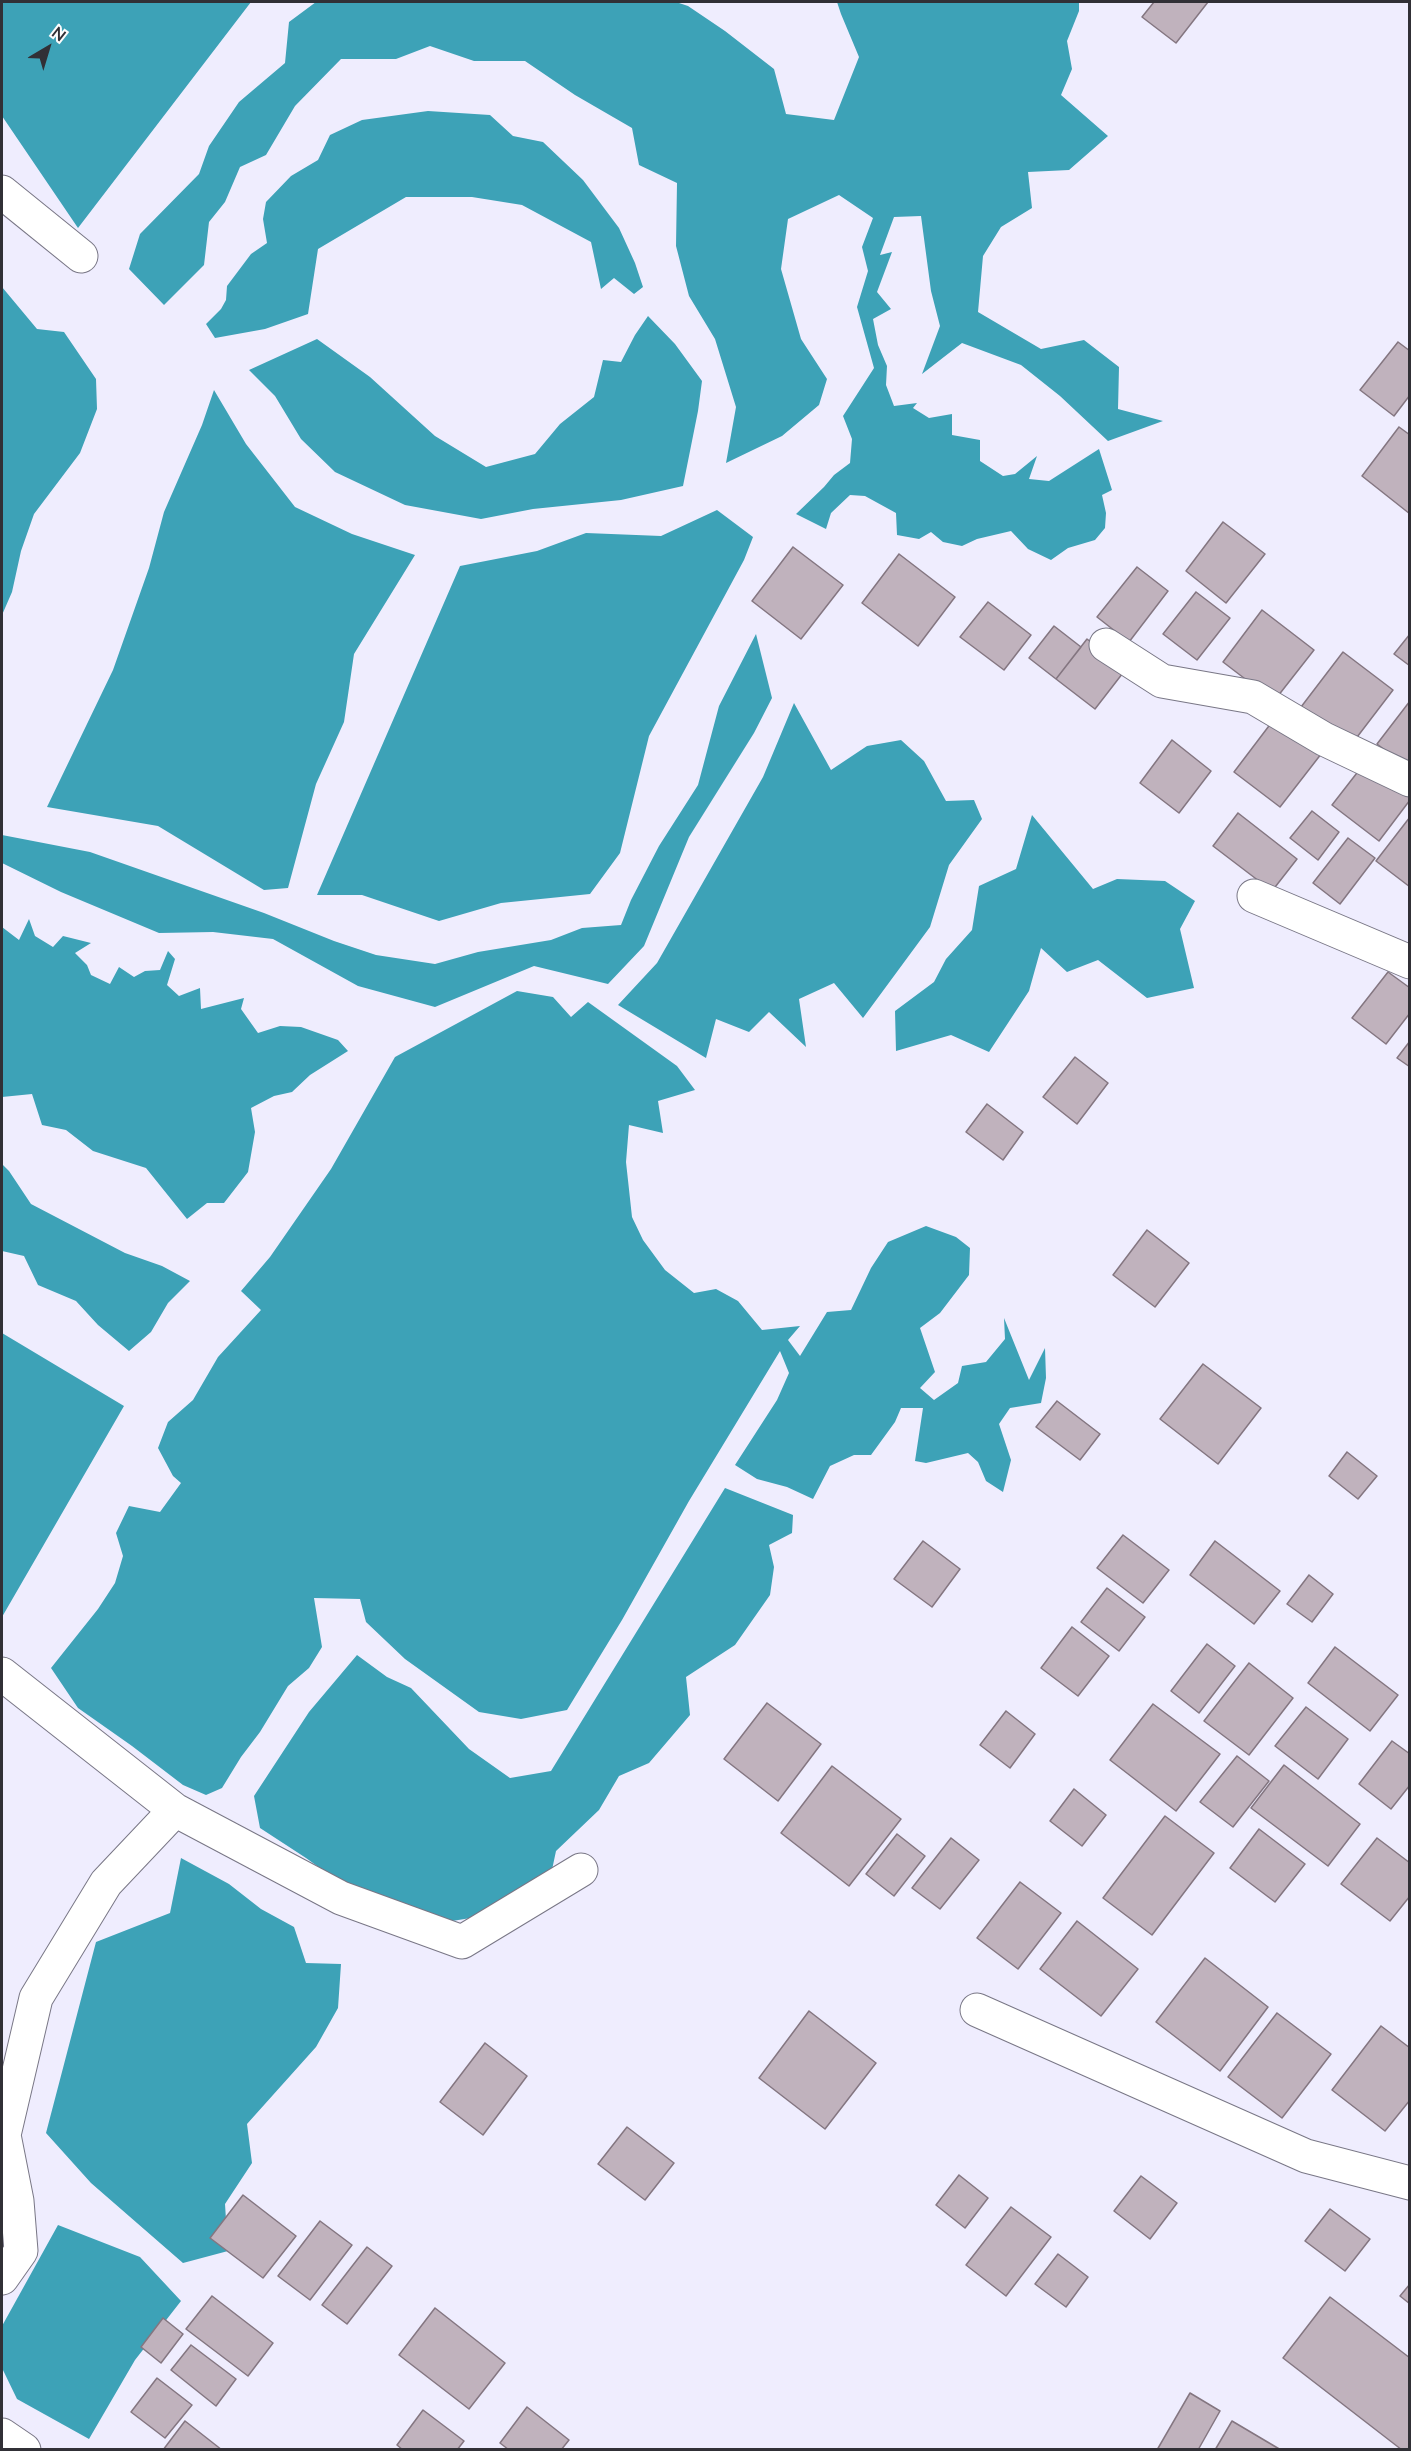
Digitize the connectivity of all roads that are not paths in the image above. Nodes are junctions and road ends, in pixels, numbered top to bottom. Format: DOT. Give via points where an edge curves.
graph roads {
  1 [pos="2,192"];
  2 [pos="81,256"];
  3 [pos="1106,645"];
  4 [pos="1410,780"];
  5 [pos="1254,896"];
  6 [pos="1410,962"];
  7 [pos="2,1674"];
  8 [pos="175,1810"];
  9 [pos="581,1870"];
  10 [pos="977,2010"];
  11 [pos="1410,2183"];
  12 [pos="2,2278"];
  13 [pos="2,2435"];
  14 [pos="24,2450"];
  1 -- 2 [label="street"];
  3 -- 4 [label="street" via="1162,681 1253,697 1324,739"];
  5 -- 6 [label="street"];
  7 -- 8 [label="street"];
  8 -- 9 [label="street" via="341,1898 462,1942"];
  8 -- 12 [label="street" via="106,1883 36,1998 4,2135 17,2200 21,2252"];
  10 -- 11 [label="street" via="1306,2156"];
  13 -- 14 [label="street"];
}
